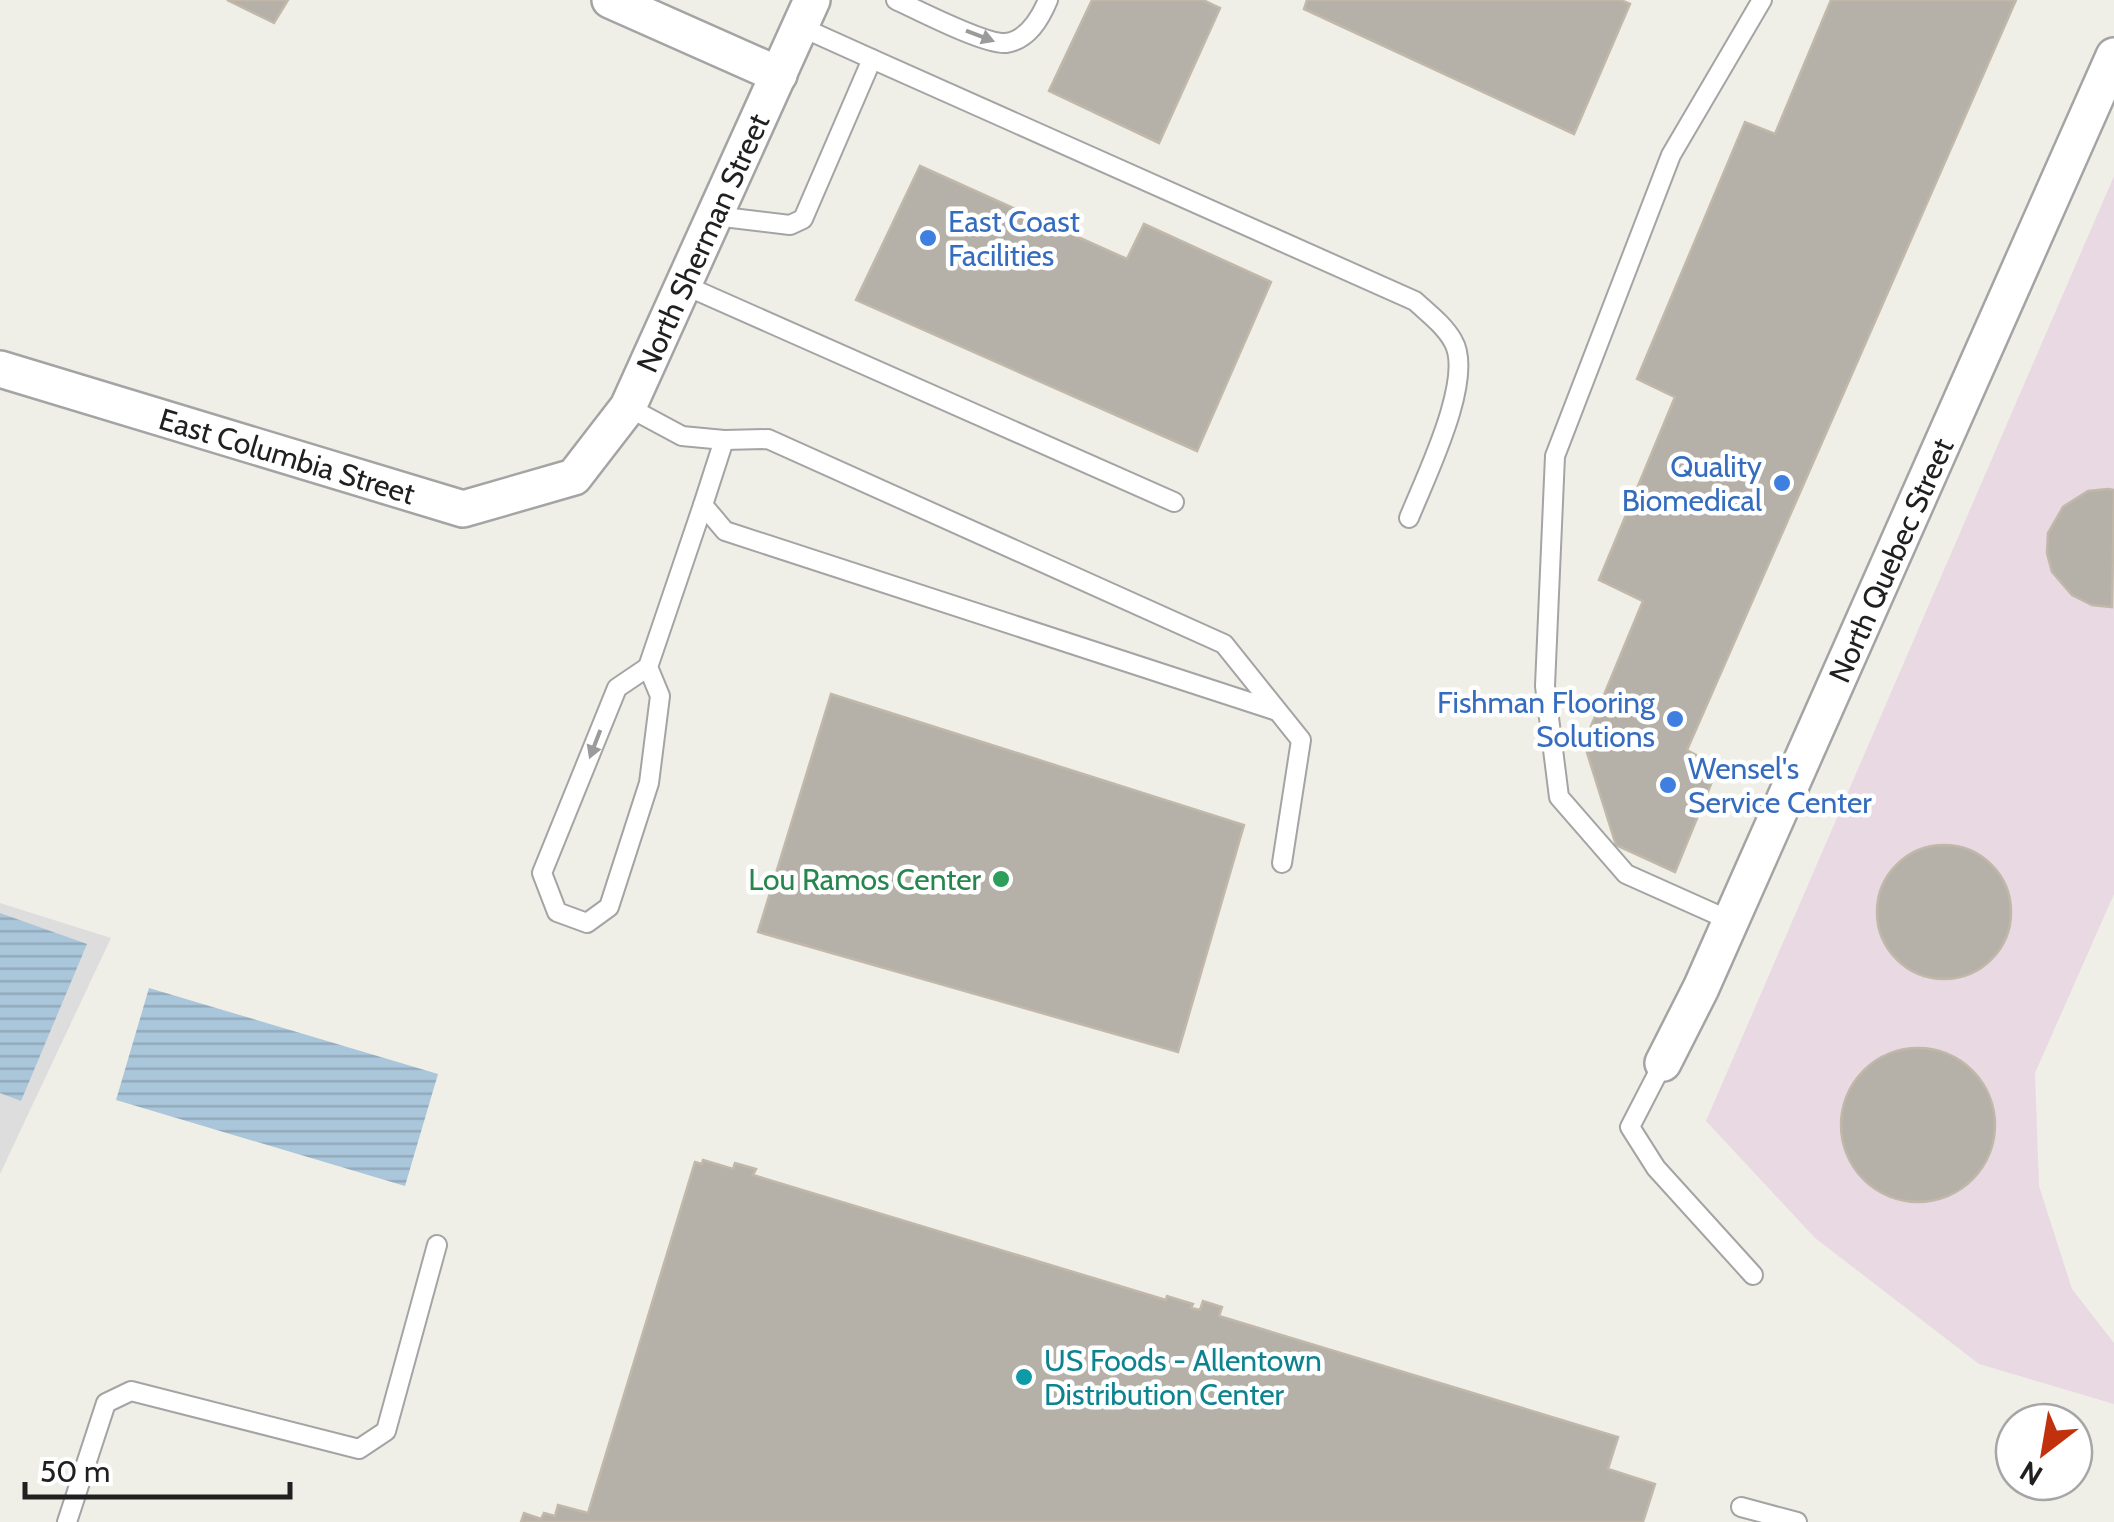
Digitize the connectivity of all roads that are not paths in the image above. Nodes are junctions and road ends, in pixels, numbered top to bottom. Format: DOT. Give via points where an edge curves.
graph roads {
  1 [pos="610,0"];
  2 [pos="896,0"];
  3 [pos="1048,0"];
  4 [pos="1762,0"];
  5 [pos="806,13"];
  6 [pos="2114,56"];
  7 [pos="872,59"];
  8 [pos="779,75"];
  9 [pos="715,216"];
  10 [pos="684,284"];
  11 [pos="0,369"];
  12 [pos="628,407"];
  13 [pos="724,440"];
  14 [pos="574,478"];
  15 [pos="1174,502"];
  16 [pos="702,505"];
  17 [pos="1410,518"];
  18 [pos="648,667"];
  19 [pos="1277,711"];
  20 [pos="1282,863"];
  21 [pos="1731,921"];
  22 [pos="1662,1064"];
  23 [pos="437,1245"];
  24 [pos="1753,1275"];
  25 [pos="1742,1507"];
  26 [pos="68,1522"];
  27 [pos="1798,1522"];
  1 -- 8 [label="street"];
  2 -- 3 [label="lane, one-way" via="1005,44 1024,37"];
  4 -- 21 [label="lane" via="1671,156 1554,456 1545,686 1559,797 1626,874"];
  5 -- 7 [label="lane"];
  5 -- 8 [label="street, North Sherman Street"];
  6 -- 21 [label="street, North Quebec Street"];
  7 -- 9 [label="lane" via="803,219 790,225"];
  7 -- 17 [label="lane" via="1415,301 1453,341 1460,360 1458,389"];
  8 -- 9 [label="street, North Sherman Street"];
  9 -- 10 [label="street, North Sherman Street"];
  10 -- 12 [label="street, North Sherman Street"];
  10 -- 15 [label="lane"];
  11 -- 14 [label="street, East Columbia Street" via="463,509"];
  12 -- 13 [label="lane" via="682,436"];
  12 -- 14 [label="street, North Sherman Street"];
  13 -- 16 [label="lane"];
  13 -- 19 [label="lane" via="768,439 1224,644"];
  16 -- 18 [label="lane"];
  16 -- 19 [label="lane" via="724,532"];
  18 -- 18 [label="lane, one-way" via="617,688 542,872 558,912 587,924 609,907 649,783 660,696"];
  19 -- 20 [label="lane" via="1301,740"];
  21 -- 22 [label="street, North Quebec Street"];
  22 -- 24 [label="lane" via="1630,1127 1656,1168"];
  23 -- 26 [label="lane" via="386,1430 359,1449 131,1391 106,1403"];
  25 -- 27 [label="lane"];
}
